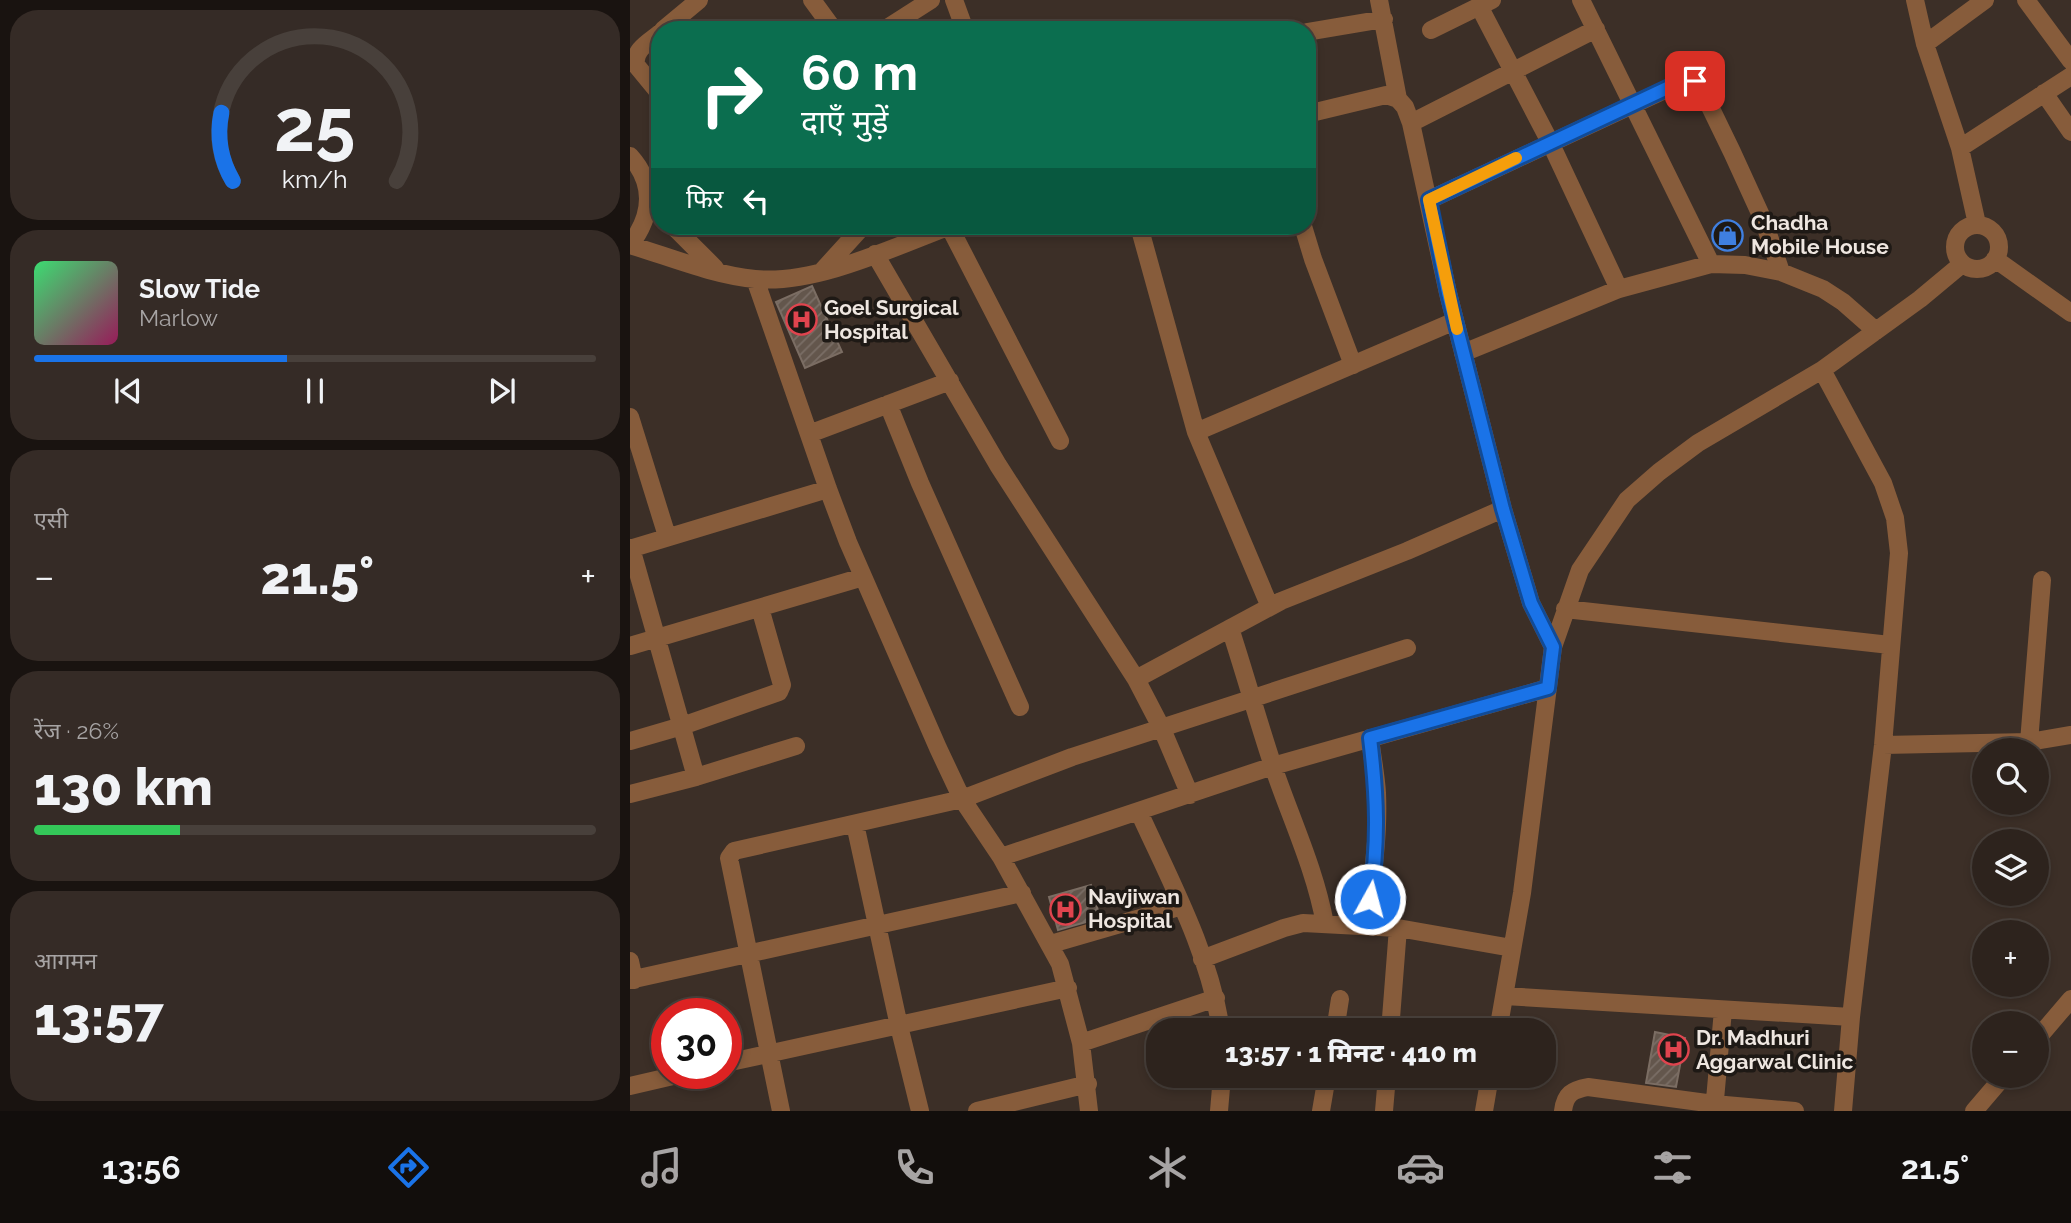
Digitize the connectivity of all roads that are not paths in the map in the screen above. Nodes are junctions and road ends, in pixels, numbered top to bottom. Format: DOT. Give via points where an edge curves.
graph roads {
  1 [pos="699,0"];
  2 [pos="812,0"];
  3 [pos="931,0"];
  4 [pos="954,0"];
  5 [pos="1379,0"];
  6 [pos="1581,0"];
  7 [pos="1915,0"];
  8 [pos="1985,0"];
  9 [pos="2026,0"];
  10 [pos="1485,3"];
  11 [pos="1384,19"];
  12 [pos="674,21"];
  13 [pos="827,21"];
  14 [pos="898,21"];
  15 [pos="962,21"];
  16 [pos="1597,29"];
  17 [pos="1316,30"];
  18 [pos="1431,30"];
  19 [pos="651,40"];
  20 [pos="1925,44"];
  21 [pos="2071,61"];
  22 [pos="1515,72"];
  23 [pos="2071,76"];
  24 [pos="651,83"];
  25 [pos="2044,93"];
  26 [pos="1398,99"];
  27 [pos="1633,104"];
  28 [pos="1316,112"];
  29 [pos="1411,123"];
  30 [pos="2071,132"];
  31 [pos="1550,142"];
  32 [pos="1960,148"];
  33 [pos="630,156"];
  34 [pos="651,175"];
  35 [pos="1429,200"];
  36 [pos="651,212"];
  37 [pos="1977,224"];
  38 [pos="682,235"];
  39 [pos="855,235"];
  40 [pos="925,235"];
  41 [pos="954,235"];
  42 [pos="1141,235"];
  43 [pos="1306,235"];
  44 [pos="630,245"];
  45 [pos="875,254"];
  46 [pos="1995,259"];
  47 [pos="1711,264"];
  48 [pos="1962,264"];
  49 [pos="718,271"];
  50 [pos="821,272"];
  51 [pos="1781,272"];
  52 [pos="755,279"];
  53 [pos="1619,289"];
  54 [pos="2071,313"];
  55 [pos="1455,321"];
  56 [pos="1875,331"];
  57 [pos="1463,353"];
  58 [pos="1353,365"];
  59 [pos="1822,370"];
  60 [pos="950,381"];
  61 [pos="888,404"];
  62 [pos="630,417"];
  63 [pos="1196,432"];
  64 [pos="809,434"];
  65 [pos="1060,442"];
  66 [pos="828,489"];
  67 [pos="1503,509"];
  68 [pos="667,536"];
  69 [pos="631,549"];
  70 [pos="863,577"];
  71 [pos="2042,580"];
  72 [pos="1270,607"];
  73 [pos="760,608"];
  74 [pos="1565,609"];
  75 [pos="1230,628"];
  76 [pos="658,638"];
  77 [pos="1890,645"];
  78 [pos="630,646"];
  79 [pos="1553,647"];
  80 [pos="1408,648"];
  81 [pos="1136,679"];
  82 [pos="1548,688"];
  83 [pos="1253,699"];
  84 [pos="1020,707"];
  85 [pos="682,726"];
  86 [pos="1162,729"];
  87 [pos="2071,735"];
  88 [pos="1370,738"];
  89 [pos="2029,738"];
  90 [pos="2049,739"];
  91 [pos="630,741"];
  92 [pos="1972,743"];
  93 [pos="1883,745"];
  94 [pos="796,746"];
  95 [pos="1273,766"];
  96 [pos="696,777"];
  97 [pos="630,794"];
  98 [pos="1190,795"];
  99 [pos="962,800"];
  100 [pos="1139,812"];
  101 [pos="855,824"];
  102 [pos="1002,857"];
  103 [pos="1022,893"];
  104 [pos="1182,906"];
  105 [pos="1325,924"];
  106 [pos="877,925"];
  107 [pos="1366,925"];
  108 [pos="1398,928"];
  109 [pos="1051,944"];
  110 [pos="1512,947"];
  111 [pos="748,954"];
  112 [pos="1202,958"];
  113 [pos="630,961"];
  114 [pos="632,980"];
  115 [pos="1068,988"];
  116 [pos="1504,996"];
  117 [pos="1216,998"];
  118 [pos="1340,999"];
  119 [pos="2071,999"];
  120 [pos="1723,1010"];
  121 [pos="1851,1017"];
  122 [pos="1219,1018"];
  123 [pos="1337,1018"];
  124 [pos="1391,1018"];
  125 [pos="1500,1018"];
  126 [pos="2049,1024"];
  127 [pos="899,1026"];
  128 [pos="1081,1043"];
  129 [pos="770,1053"];
  130 [pos="742,1059"];
  131 [pos="651,1081"];
  132 [pos="1088,1084"];
  133 [pos="630,1086"];
  134 [pos="1221,1088"];
  135 [pos="1325,1088"];
  136 [pos="1386,1088"];
  137 [pos="1488,1088"];
  138 [pos="1994,1088"];
  139 [pos="1714,1107"];
  140 [pos="781,1111"];
  141 [pos="920,1111"];
  142 [pos="977,1111"];
  143 [pos="1090,1111"];
  144 [pos="1219,1111"];
  145 [pos="1321,1111"];
  146 [pos="1384,1111"];
  147 [pos="1484,1111"];
  148 [pos="1563,1111"];
  149 [pos="1795,1111"];
  150 [pos="1843,1111"];
  151 [pos="1974,1111"];
  1 -- 12 [label="street"];
  2 -- 13 [label="street"];
  3 -- 14 [label="street"];
  4 -- 15 [label="street"];
  5 -- 11 [label="street"];
  6 -- 16 [label="street"];
  7 -- 20 [label="street"];
  8 -- 20 [label="street"];
  9 -- 21 [label="street"];
  10 -- 18 [label="street"];
  10 -- 22 [label="street"];
  11 -- 17 [label="street"];
  11 -- 26 [label="street"];
  16 -- 22 [label="street"];
  16 -- 27 [label="street"];
  19 -- 24 [label="street" via="635,60"];
  20 -- 32 [label="street"];
  22 -- 29 [label="street"];
  22 -- 31 [label="street"];
  23 -- 25 [label="street"];
  25 -- 30 [label="street"];
  25 -- 32 [label="street"];
  26 -- 28 [label="street" via="1378,96"];
  26 -- 29 [label="street"];
  27 -- 31 [label="street"];
  27 -- 47 [label="street"];
  27 -- 51 [label="street" via="1688,79 1700,86 1764,222"];
  29 -- 35 [label="street"];
  31 -- 35 [label="street"];
  31 -- 53 [label="street"];
  32 -- 37 [label="street"];
  33 -- 34 [label="street"];
  35 -- 55 [label="street"];
  36 -- 44 [label="street"];
  37 -- 46 [label="street" via="1987,226 1998,241"];
  37 -- 48 [label="street" via="1955,239"];
  38 -- 49 [label="street"];
  39 -- 50 [label="street"];
  40 -- 45 [label="street"];
  41 -- 65 [label="street"];
  42 -- 63 [label="street"];
  43 -- 58 [label="street"];
  44 -- 49 [label="street"];
  45 -- 50 [label="street"];
  45 -- 60 [label="street"];
  46 -- 48 [label="street" via="1980,269"];
  46 -- 54 [label="street"];
  47 -- 51 [label="street"];
  47 -- 53 [label="street"];
  48 -- 56 [label="street"];
  49 -- 52 [label="street"];
  50 -- 52 [label="street"];
  51 -- 56 [label="street" via="1824,289"];
  52 -- 64 [label="street"];
  53 -- 57 [label="street"];
  55 -- 57 [label="street"];
  55 -- 58 [label="street"];
  56 -- 59 [label="street"];
  57 -- 67 [label="street"];
  58 -- 63 [label="street"];
  59 -- 74 [label="street" via="1698,443 1627,500 1580,570"];
  59 -- 77 [label="street" via="1883,483 1895,518 1899,553"];
  60 -- 61 [label="street"];
  60 -- 81 [label="street" via="998,465"];
  61 -- 64 [label="street"];
  61 -- 84 [label="street"];
  62 -- 68 [label="street"];
  63 -- 72 [label="street"];
  64 -- 66 [label="street"];
  66 -- 68 [label="street"];
  66 -- 70 [label="street"];
  67 -- 72 [label="street"];
  67 -- 79 [label="street" via="1531,603"];
  68 -- 69 [label="street"];
  69 -- 76 [label="street"];
  70 -- 73 [label="street"];
  70 -- 99 [label="street"];
  71 -- 89 [label="street"];
  72 -- 75 [label="street"];
  73 -- 76 [label="street"];
  73 -- 85 [label="street" via="782,690"];
  74 -- 77 [label="street"];
  74 -- 79 [label="street"];
  75 -- 81 [label="street"];
  75 -- 83 [label="street"];
  76 -- 78 [label="street"];
  76 -- 85 [label="street"];
  77 -- 93 [label="street"];
  79 -- 82 [label="street"];
  80 -- 83 [label="street"];
  81 -- 86 [label="street"];
  82 -- 88 [label="street"];
  82 -- 110 [label="street"];
  83 -- 86 [label="street"];
  83 -- 95 [label="street"];
  85 -- 91 [label="street"];
  85 -- 96 [label="street"];
  86 -- 98 [label="street"];
  86 -- 99 [label="street" via="1072,757"];
  87 -- 90 [label="street"];
  88 -- 95 [label="street"];
  88 -- 107 [label="street" via="1377,827"];
  92 -- 93 [label="street"];
  93 -- 121 [label="street"];
  94 -- 96 [label="street"];
  95 -- 98 [label="street"];
  95 -- 105 [label="street" via="1309,860"];
  96 -- 97 [label="street"];
  98 -- 100 [label="street"];
  99 -- 101 [label="street"];
  99 -- 102 [label="street"];
  100 -- 102 [label="street"];
  100 -- 104 [label="street"];
  101 -- 106 [label="street"];
  101 -- 111 [label="street" via="731,854"];
  102 -- 103 [label="street"];
  103 -- 106 [label="street"];
  103 -- 109 [label="street"];
  104 -- 109 [label="street"];
  104 -- 112 [label="street"];
  105 -- 107 [label="street"];
  105 -- 112 [label="street" via="1284,928"];
  106 -- 111 [label="street"];
  106 -- 127 [label="street"];
  107 -- 108 [label="street"];
  108 -- 110 [label="street"];
  108 -- 124 [label="street"];
  109 -- 115 [label="street"];
  110 -- 116 [label="street"];
  111 -- 114 [label="street"];
  111 -- 129 [label="street"];
  112 -- 117 [label="street"];
  113 -- 114 [label="street"];
  115 -- 127 [label="street"];
  115 -- 128 [label="street"];
  116 -- 120 [label="street"];
  116 -- 125 [label="street"];
  117 -- 122 [label="street"];
  117 -- 128 [label="street"];
  118 -- 123 [label="street"];
  119 -- 126 [label="street"];
  120 -- 121 [label="street"];
  120 -- 139 [label="street"];
  121 -- 150 [label="street"];
  127 -- 129 [label="street"];
  127 -- 141 [label="street"];
  128 -- 132 [label="street"];
  129 -- 130 [label="street"];
  129 -- 140 [label="street"];
  131 -- 133 [label="street"];
  132 -- 142 [label="street"];
  132 -- 143 [label="street"];
  134 -- 144 [label="street"];
  135 -- 145 [label="street"];
  136 -- 146 [label="street"];
  137 -- 147 [label="street"];
  138 -- 151 [label="street"];
  139 -- 148 [label="street" via="1588,1087 1569,1094"];
  139 -- 149 [label="street"];
}
